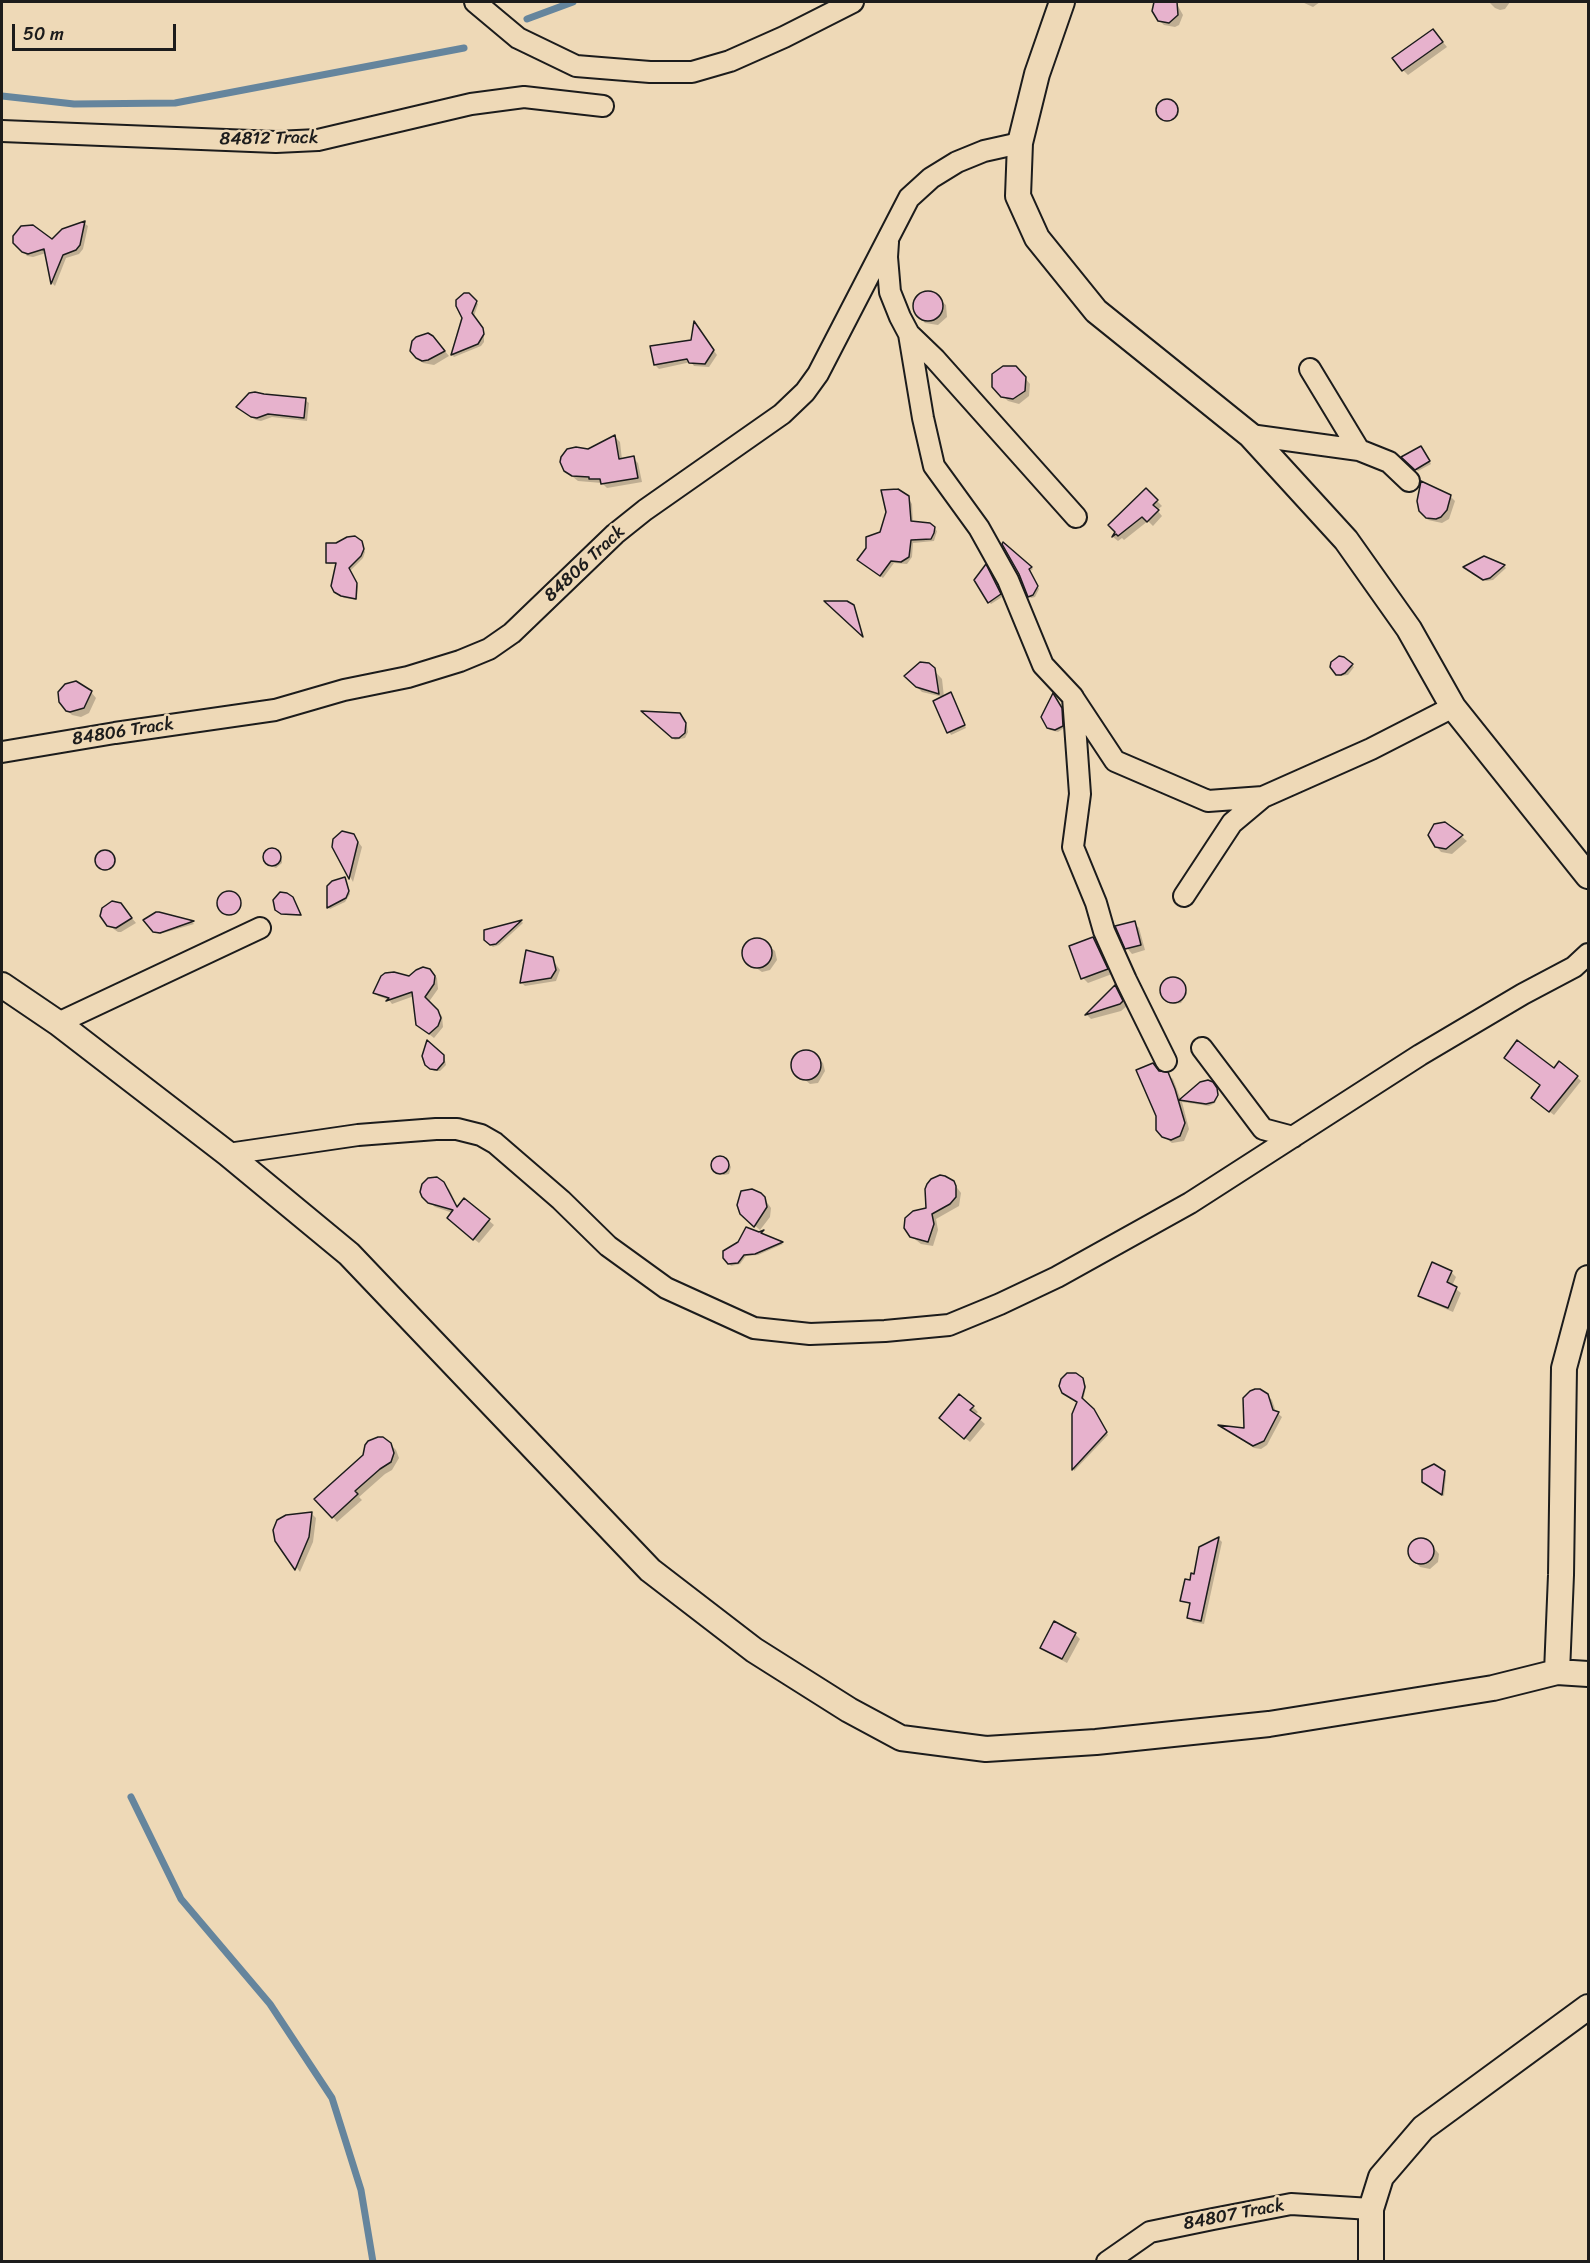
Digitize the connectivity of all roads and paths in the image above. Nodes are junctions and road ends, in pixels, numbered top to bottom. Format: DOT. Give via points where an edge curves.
graph roads {
  1 [pos="475,2"];
  2 [pos="853,2"];
  3 [pos="1062,2"];
  4 [pos="603,106"];
  5 [pos="2,131"];
  6 [pos="1020,143"];
  7 [pos="890,234"];
  8 [pos="909,334"];
  9 [pos="1310,369"];
  10 [pos="1250,435"];
  11 [pos="1359,450"];
  12 [pos="1409,481"];
  13 [pos="1076,518"];
  14 [pos="1073,697"];
  15 [pos="1453,707"];
  16 [pos="2,752"];
  17 [pos="1263,798"];
  18 [pos="1588,876"];
  19 [pos="1184,896"];
  20 [pos="260,927"];
  21 [pos="1588,954"];
  22 [pos="2,985"];
  23 [pos="58,1023"];
  24 [pos="1202,1048"];
  25 [pos="1166,1061"];
  26 [pos="1293,1137"];
  27 [pos="228,1154"];
  28 [pos="1588,1278"];
  29 [pos="1557,1672"];
  30 [pos="1588,1674"];
  31 [pos="1588,2007"];
  32 [pos="1371,2209"];
  33 [pos="1107,2262"];
  34 [pos="1371,2262"];
  1 -- 2 [label="street" via="518,38 576,66 650,72 692,72 741,56"];
  3 -- 6 [label="street" via="1036,74"];
  4 -- 5 [label="street, 84812 Track" via="524,97 471,104 318,140 276,142"];
  6 -- 7 [label="street, 84806 Track" via="984,151 931,178 909,198"];
  6 -- 10 [label="street" via="1018,196 1037,238 1096,311"];
  7 -- 8 [label="street" via="886,248 890,292"];
  7 -- 16 [label="street, 84806 Track" via="806,392 765,427 615,534 512,633 489,649 408,677 275,710"];
  8 -- 13 [label="street"];
  8 -- 14 [label="street" via="934,466 979,528 1008,580 1044,665"];
  9 -- 11 [label="street"];
  10 -- 11 [label="street"];
  10 -- 15 [label="street" via="1346,540 1409,629"];
  11 -- 12 [label="street" via="1389,462"];
  14 -- 17 [label="street" via="1115,761 1208,801"];
  14 -- 25 [label="street" via="1080,794 1073,847 1104,931"];
  15 -- 17 [label="street"];
  15 -- 18 [label="street"];
  17 -- 19 [label="street" via="1232,823"];
  20 -- 23 [label="street"];
  21 -- 26 [label="street" via="1574,967 1420,1055"];
  22 -- 23 [label="street"];
  23 -- 27 [label="street"];
  24 -- 26 [label="street" via="1263,1129"];
  26 -- 27 [label="street" via="1190,1203 1057,1277 949,1325 810,1334 754,1328 666,1288 608,1246 561,1200 481,1135 436,1129 358,1135"];
  27 -- 29 [label="street" via="349,1254 650,1570 754,1650 900,1738 986,1749 1096,1742 1269,1724 1493,1688"];
  28 -- 29 [label="street" via="1564,1368"];
  29 -- 30 [label="street"];
  31 -- 32 [label="street" via="1423,2128 1382,2176"];
  32 -- 33 [label="street, 84807 Track" via="1291,2204 1224,2217 1150,2232"];
  32 -- 34 [label="street"];
}
